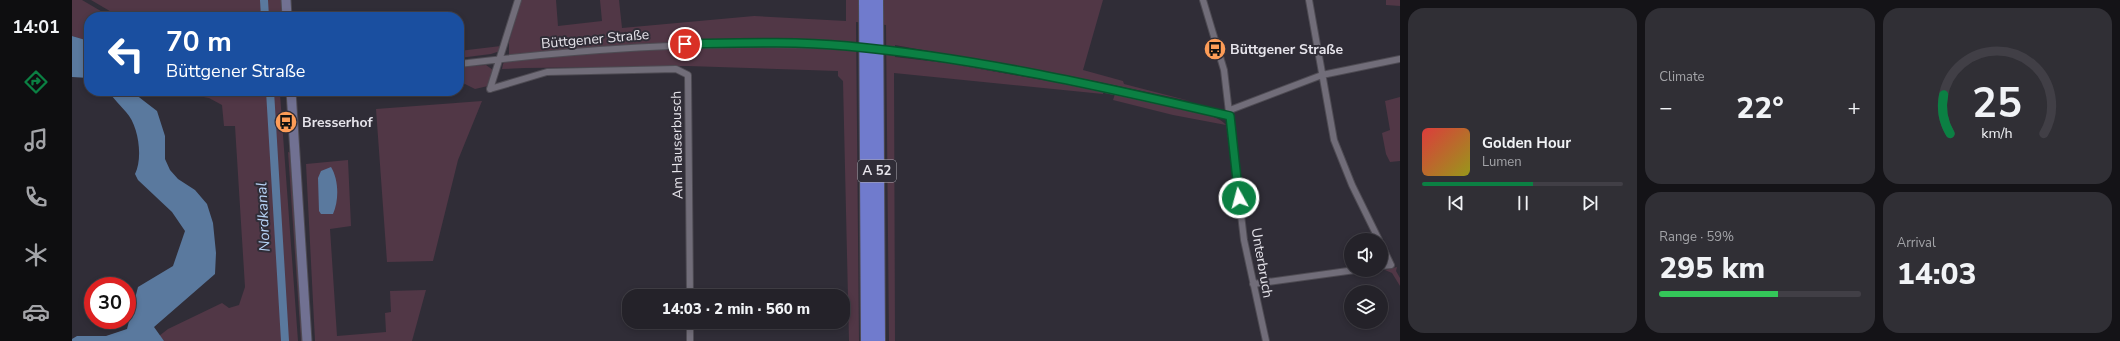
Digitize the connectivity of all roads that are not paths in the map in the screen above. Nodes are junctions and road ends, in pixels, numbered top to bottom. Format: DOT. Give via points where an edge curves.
graph roads {
  1 [pos="286,0"];
  2 [pos="518,0"];
  3 [pos="865,0"];
  4 [pos="877,0"];
  5 [pos="1203,0"];
  6 [pos="1309,0"];
  7 [pos="287,12"];
  8 [pos="500,59"];
  9 [pos="1400,59"];
  10 [pos="464,63"];
  11 [pos="1322,75"];
  12 [pos="291,96"];
  13 [pos="1230,113"];
  14 [pos="1376,233"];
  15 [pos="1388,257"];
  16 [pos="1388,265"];
  17 [pos="1344,272"];
  18 [pos="1253,284"];
  19 [pos="690,289"];
  20 [pos="690,329"];
  21 [pos="307,341"];
  22 [pos="690,341"];
  23 [pos="866,341"];
  24 [pos="879,341"];
  25 [pos="1266,341"];
  1 -- 7 [label="main road"];
  2 -- 8 [label="street"];
  3 -- 23 [label="highway, A 52"];
  4 -- 24 [label="highway, A 52"];
  5 -- 13 [label="street, Unterbruch" via="1224,70"];
  6 -- 11 [label="street"];
  8 -- 10 [label="street, Büttgener Straße"];
  8 -- 13 [label="street, Büttgener Straße, bridge" via="685,44 782,43 846,46 1036,74"];
  8 -- 19 [label="street, Am Hauserbusch" via="490,89 547,72 676,69 688,75"];
  9 -- 11 [label="street"];
  11 -- 13 [label="street"];
  11 -- 14 [label="street" via="1334,140"];
  12 -- 21 [label="main road"];
  13 -- 18 [label="street, Unterbruch" via="1244,240"];
  15 -- 16 [label="street" via="1392,265"];
  17 -- 18 [label="street"];
  18 -- 25 [label="street, Unterbruch"];
  20 -- 22 [label="street"];
}
